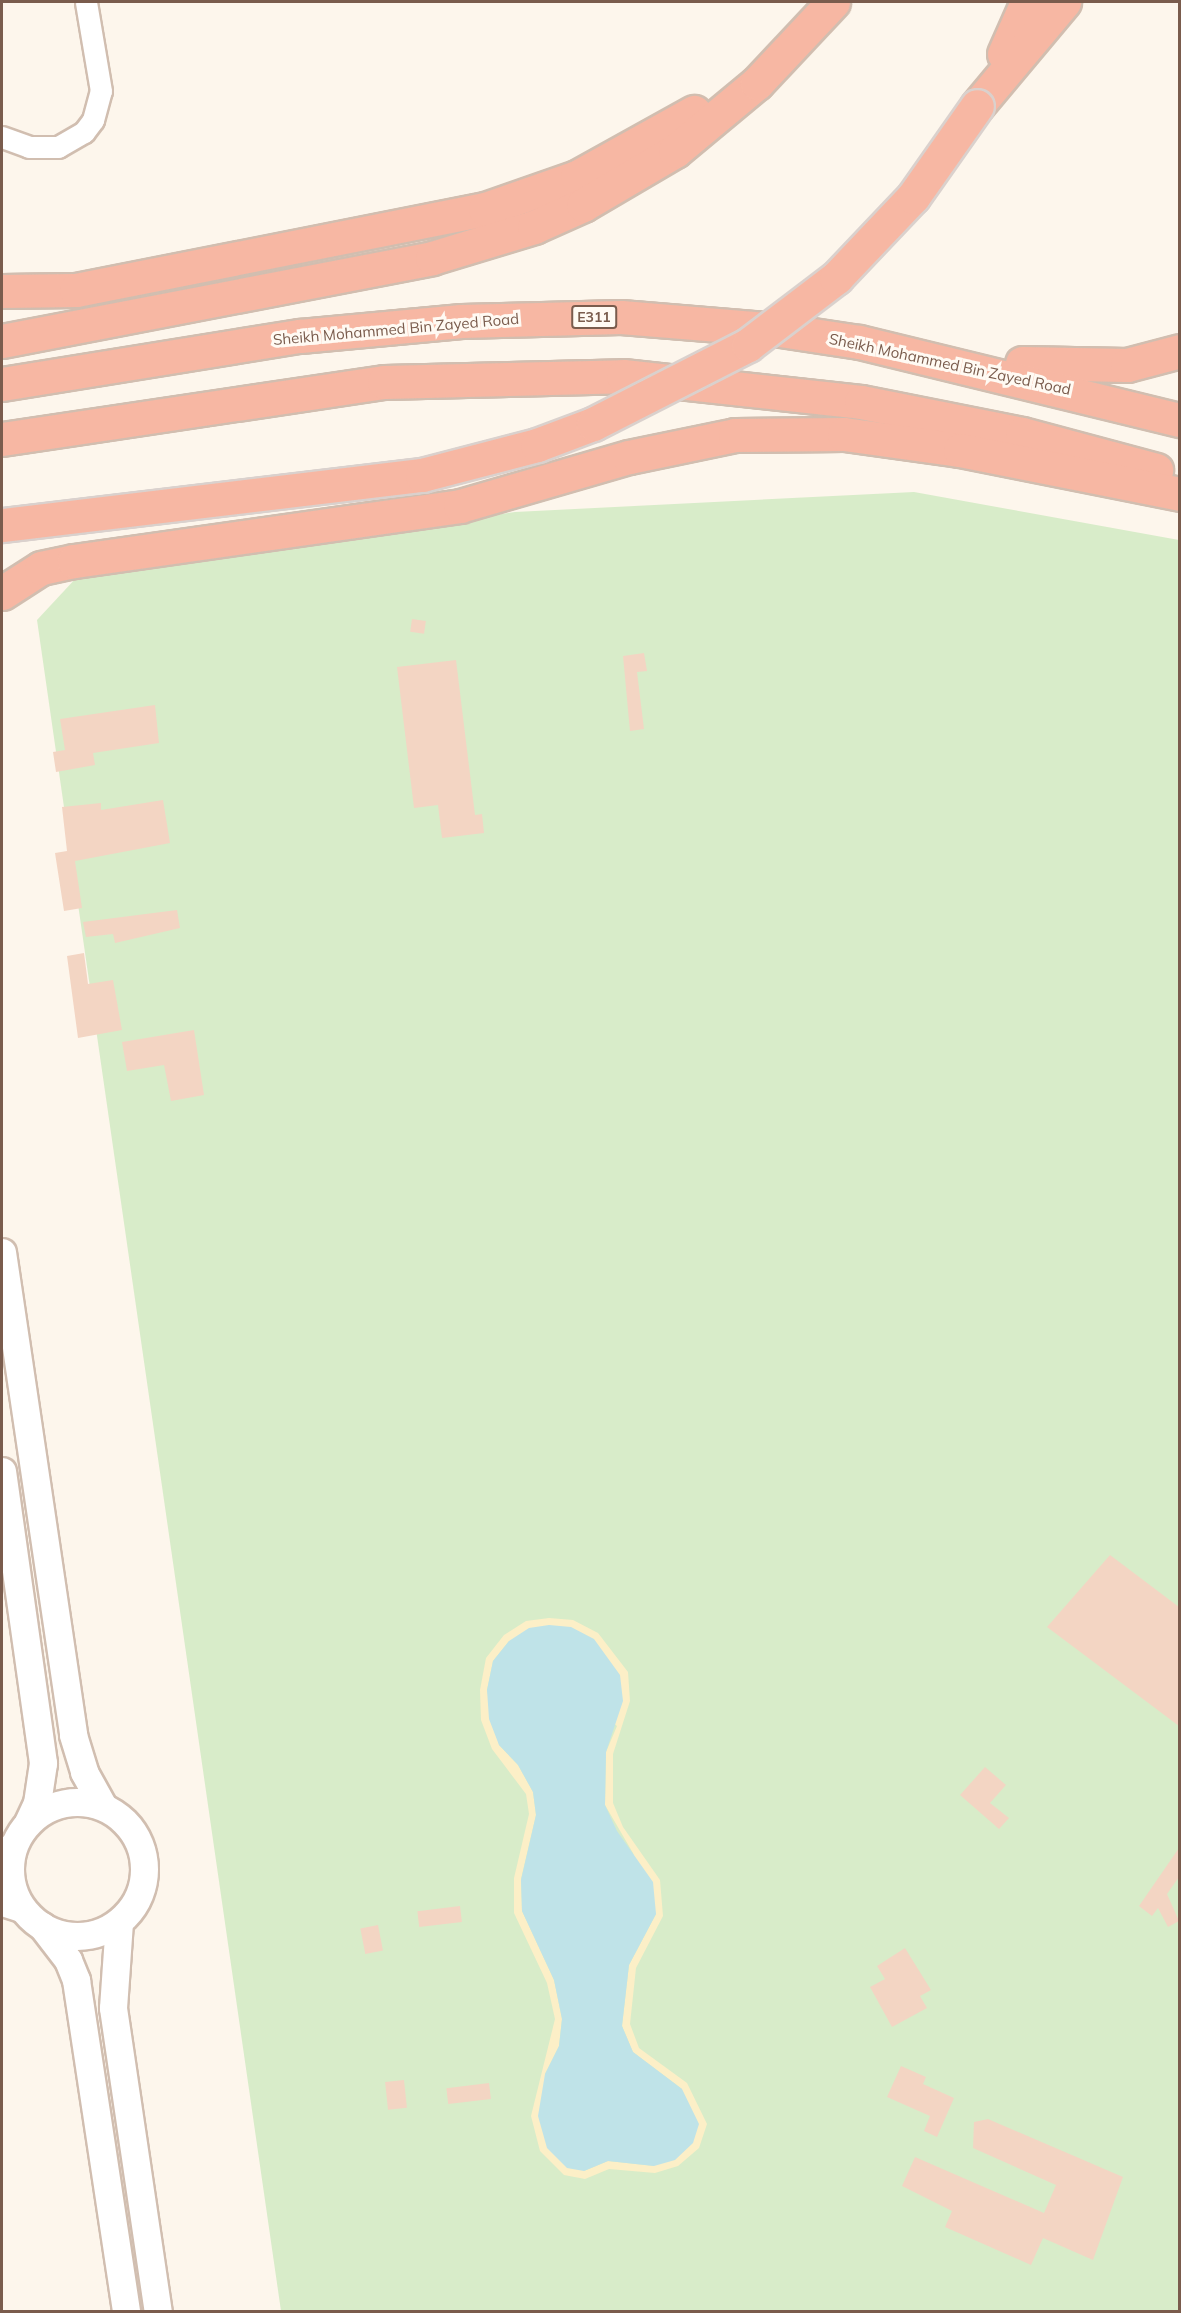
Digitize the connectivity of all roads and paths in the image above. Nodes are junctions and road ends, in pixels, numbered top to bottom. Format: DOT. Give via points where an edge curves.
graph roads {
  1 [pos="86,2"];
  2 [pos="1028,2"];
  3 [pos="1064,2"];
  4 [pos="831,3"];
  5 [pos="977,106"];
  6 [pos="2,137"];
  7 [pos="2,291"];
  8 [pos="2,341"];
  9 [pos="1179,351"];
  10 [pos="938,358"];
  11 [pos="2,384"];
  12 [pos="1179,420"];
  13 [pos="2,439"];
  14 [pos="1179,477"];
  15 [pos="1179,494"];
  16 [pos="2,525"];
  17 [pos="2,592"];
  18 [pos="2,1252"];
  19 [pos="2,1471"];
  20 [pos="103,1806"];
  21 [pos="16,1837"];
  22 [pos="2,1905"];
  23 [pos="35,1920"];
  24 [pos="119,1922"];
  25 [pos="126,2312"];
  26 [pos="158,2312"];
  1 -- 6 [label="street" via="101,91 93,120 84,132 58,147 29,147"];
  2 -- 5 [label="highway"];
  3 -- 5 [label="highway"];
  4 -- 7 [label="highway" via="664,132 531,195 437,221 76,290"];
  4 -- 8 [label="highway" via="757,83 675,151 583,206 534,227 432,258"];
  5 -- 16 [label="highway, bridge" via="913,198 836,278 748,345 604,420 537,445 422,475"];
  9 -- 10 [label="highway" via="1127,365 1098,367"];
  10 -- 11 [label="highway, Sheikh Mohammed Bin Zayed Road / E311" via="848,340 700,322 541,317 300,336"];
  10 -- 12 [label="highway, Sheikh Mohammed Bin Zayed Road / E311"];
  13 -- 14 [label="highway" via="384,382 623,376 861,402 1022,434"];
  15 -- 17 [label="highway" via="1012,459 897,441 811,433 735,435 629,457 460,506 41,568"];
  18 -- 20 [label="street" via="73,1735 84,1772"];
  19 -- 21 [label="street" via="44,1763 37,1803"];
  20 -- 21 [label="street" via="63,1802"];
  20 -- 24 [label="street" via="134,1832 144,1860 142,1890"];
  21 -- 23 [label="street" via="10,1877"];
  22 -- 23 [label="street"];
  23 -- 24 [label="street" via="65,1935 89,1935"];
  23 -- 25 [label="street" via="68,1960 76,1980"];
  24 -- 26 [label="street" via="113,2008"];
}
